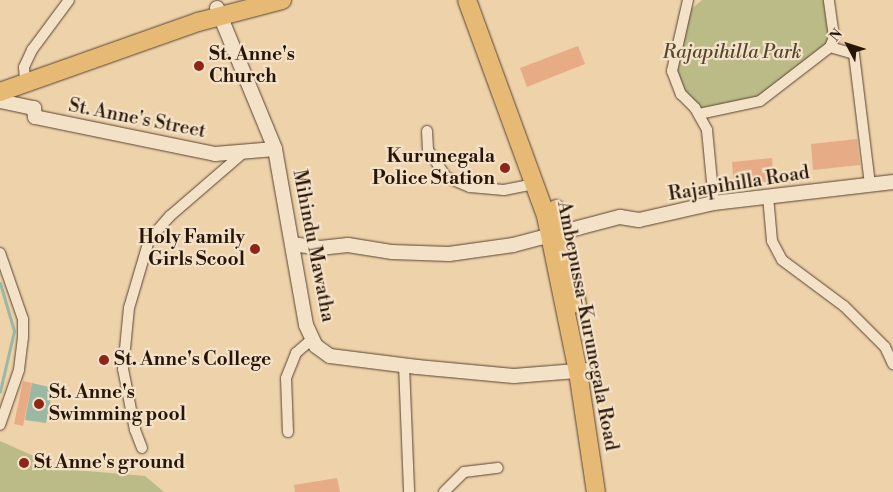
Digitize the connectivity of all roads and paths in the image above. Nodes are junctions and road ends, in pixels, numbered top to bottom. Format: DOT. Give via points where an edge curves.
graph roads {
  1 [pos="69,0"];
  2 [pos="249,0"];
  3 [pos="282,0"];
  4 [pos="467,0"];
  5 [pos="480,0"];
  6 [pos="688,0"];
  7 [pos="829,0"];
  8 [pos="217,8"];
  9 [pos="830,47"];
  10 [pos="25,76"];
  11 [pos="0,82"];
  12 [pos="0,92"];
  13 [pos="0,100"];
  14 [pos="698,114"];
  15 [pos="427,131"];
  16 [pos="275,148"];
  17 [pos="243,153"];
  18 [pos="893,182"];
  19 [pos="536,184"];
  20 [pos="870,185"];
  21 [pos="768,196"];
  22 [pos="714,203"];
  23 [pos="557,234"];
  24 [pos="292,244"];
  25 [pos="0,253"];
  26 [pos="312,340"];
  27 [pos="893,364"];
  28 [pos="404,365"];
  29 [pos="584,371"];
  30 [pos="0,425"];
  31 [pos="288,432"];
  32 [pos="142,448"];
  33 [pos="498,468"];
  34 [pos="409,492"];
  35 [pos="444,492"];
  36 [pos="596,492"];
  37 [pos="608,492"];
  1 -- 10 [label="street" via="32,50"];
  2 -- 8 [label="highway"];
  3 -- 8 [label="highway"];
  4 -- 19 [label="highway, Ambepussa-Kurunegala Road"];
  5 -- 23 [label="highway, Ambepussa-Kurunegala Road"];
  6 -- 14 [label="street" via="672,71 681,94"];
  7 -- 9 [label="street" via="834,37"];
  8 -- 10 [label="highway"];
  8 -- 16 [label="street, Mihindu Mawatha"];
  9 -- 14 [label="street" via="760,101"];
  9 -- 20 [label="street" via="854,54"];
  10 -- 11 [label="highway"];
  10 -- 12 [label="highway"];
  13 -- 17 [label="street, St. Anne's Street" via="34,108 35,117 88,129 216,154"];
  14 -- 22 [label="street" via="707,130"];
  15 -- 19 [label="street" via="428,150 446,177 470,187 504,190"];
  16 -- 17 [label="street, St. Anne's Street"];
  16 -- 24 [label="street, Mihindu Mawatha"];
  17 -- 32 [label="street" via="170,216 149,240 129,308 123,369 135,430"];
  18 -- 20 [label="street, Rajapihilla Road"];
  19 -- 23 [label="highway, Ambepussa-Kurunegala Road"];
  20 -- 21 [label="street, Rajapihilla Road"];
  21 -- 22 [label="street, Rajapihilla Road"];
  21 -- 27 [label="street" via="772,241 782,260 844,306 885,347"];
  22 -- 23 [label="street, Rajapihilla Road" via="639,220 620,217"];
  23 -- 24 [label="street, Rajapihilla Road" via="449,254 392,252 348,244 320,248"];
  23 -- 29 [label="highway, Ambepussa-Kurunegala Road"];
  24 -- 26 [label="street, Mihindu Mawatha"];
  25 -- 30 [label="street" via="23,319 19,370"];
  26 -- 28 [label="street, Mihindu Mawatha" via="330,356"];
  26 -- 31 [label="street" via="296,353 286,378"];
  28 -- 29 [label="street, Mihindu Mawatha" via="514,376"];
  28 -- 34 [label="street"];
  29 -- 36 [label="highway, Ambepussa-Kurunegala Road"];
  29 -- 37 [label="highway, Ambepussa-Kurunegala Road"];
  33 -- 35 [label="street" via="473,468"];
}
